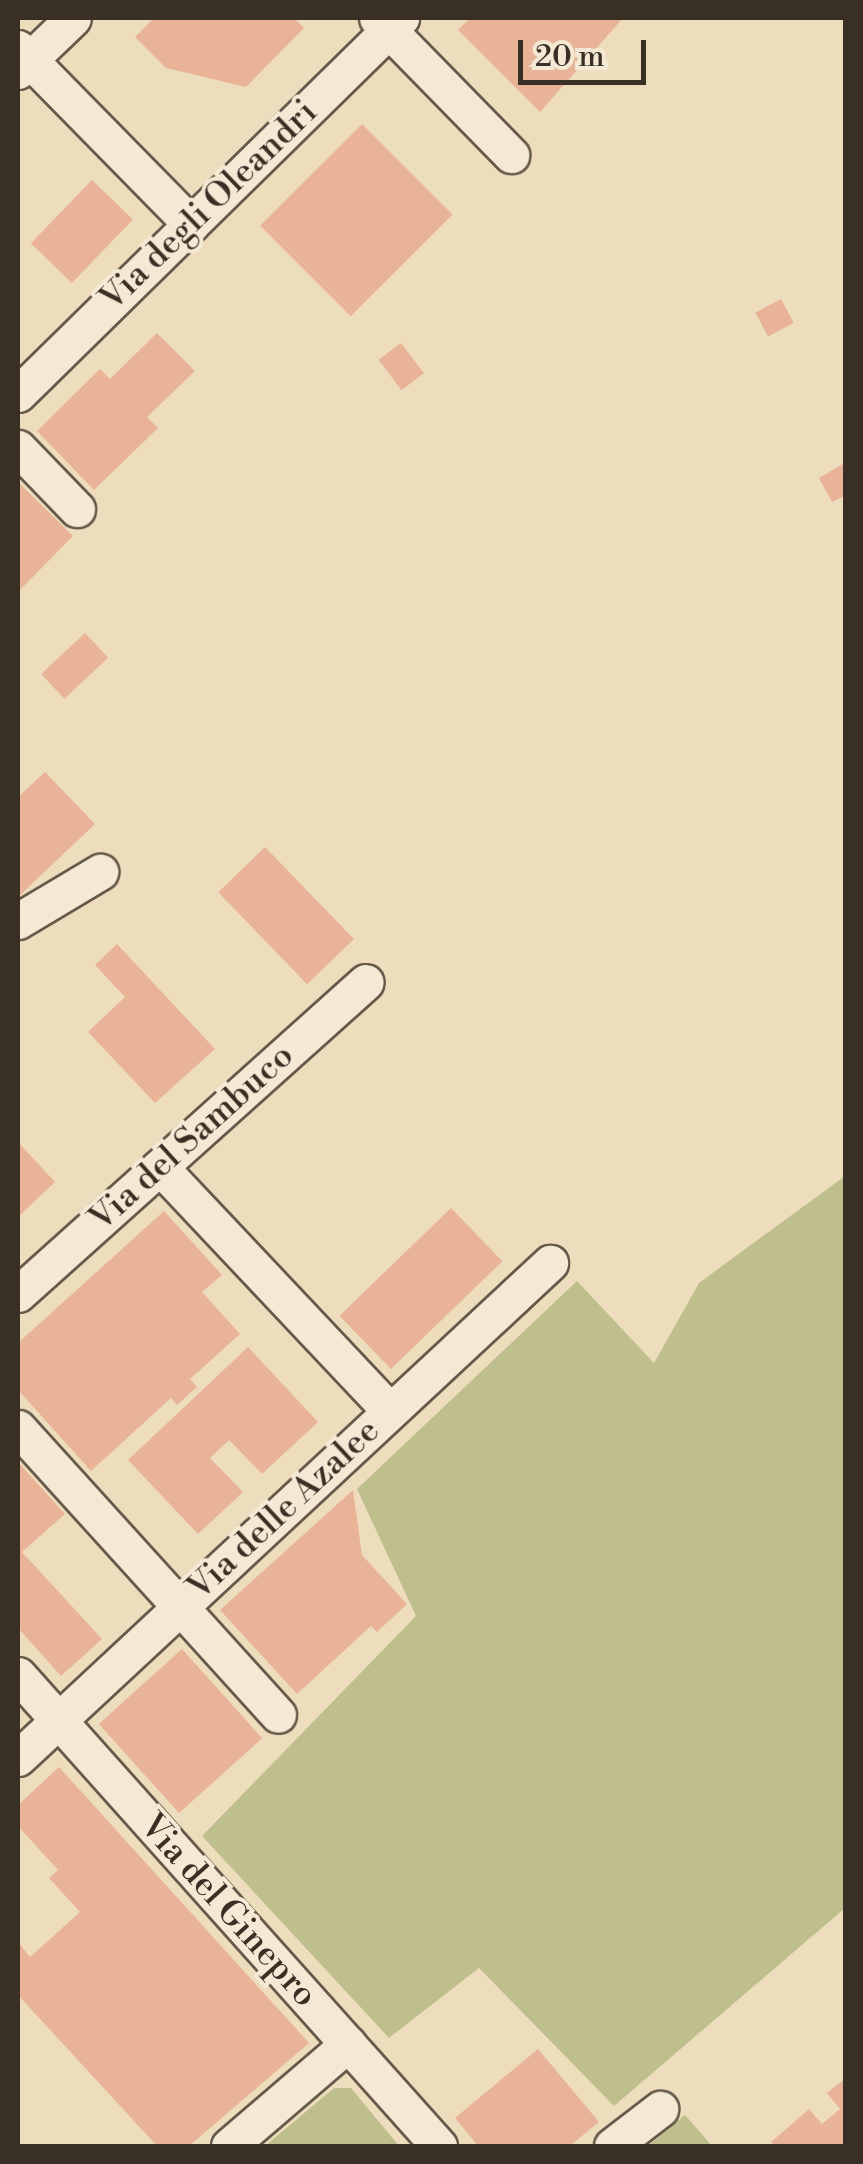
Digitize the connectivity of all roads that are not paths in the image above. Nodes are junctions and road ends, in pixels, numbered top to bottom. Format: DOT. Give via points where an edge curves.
graph roads {
  1 [pos="73,18"];
  2 [pos="389,22"];
  3 [pos="21,60"];
  4 [pos="511,155"];
  5 [pos="191,224"];
  6 [pos="18,394"];
  7 [pos="18,448"];
  8 [pos="78,509"];
  9 [pos="100,872"];
  10 [pos="18,921"];
  11 [pos="366,982"];
  12 [pos="160,1167"];
  13 [pos="550,1263"];
  14 [pos="18,1294"];
  15 [pos="390,1411"];
  16 [pos="18,1428"];
  17 [pos="180,1607"];
  18 [pos="18,1676"];
  19 [pos="278,1715"];
  20 [pos="58,1721"];
  21 [pos="18,1758"];
  22 [pos="348,2044"];
  23 [pos="660,2109"];
  24 [pos="229,2146"];
  25 [pos="438,2146"];
  26 [pos="612,2146"];
  1 -- 3 [label="street"];
  2 -- 4 [label="street"];
  2 -- 5 [label="street, Via degli Oleandri"];
  3 -- 5 [label="street"];
  5 -- 6 [label="street, Via degli Oleandri"];
  7 -- 8 [label="street"];
  9 -- 10 [label="street"];
  11 -- 12 [label="street, Via del Sambuco"];
  12 -- 14 [label="street, Via del Sambuco"];
  12 -- 15 [label="street"];
  13 -- 15 [label="street, Via delle Azalee"];
  15 -- 17 [label="street, Via delle Azalee"];
  16 -- 17 [label="street"];
  17 -- 19 [label="street"];
  17 -- 20 [label="street, Via delle Azalee"];
  18 -- 20 [label="street, Via del Ginepro"];
  20 -- 21 [label="street, Via delle Azalee"];
  20 -- 22 [label="street, Via del Ginepro"];
  22 -- 24 [label="street"];
  22 -- 25 [label="street, Via del Ginepro"];
  23 -- 26 [label="street"];
}
